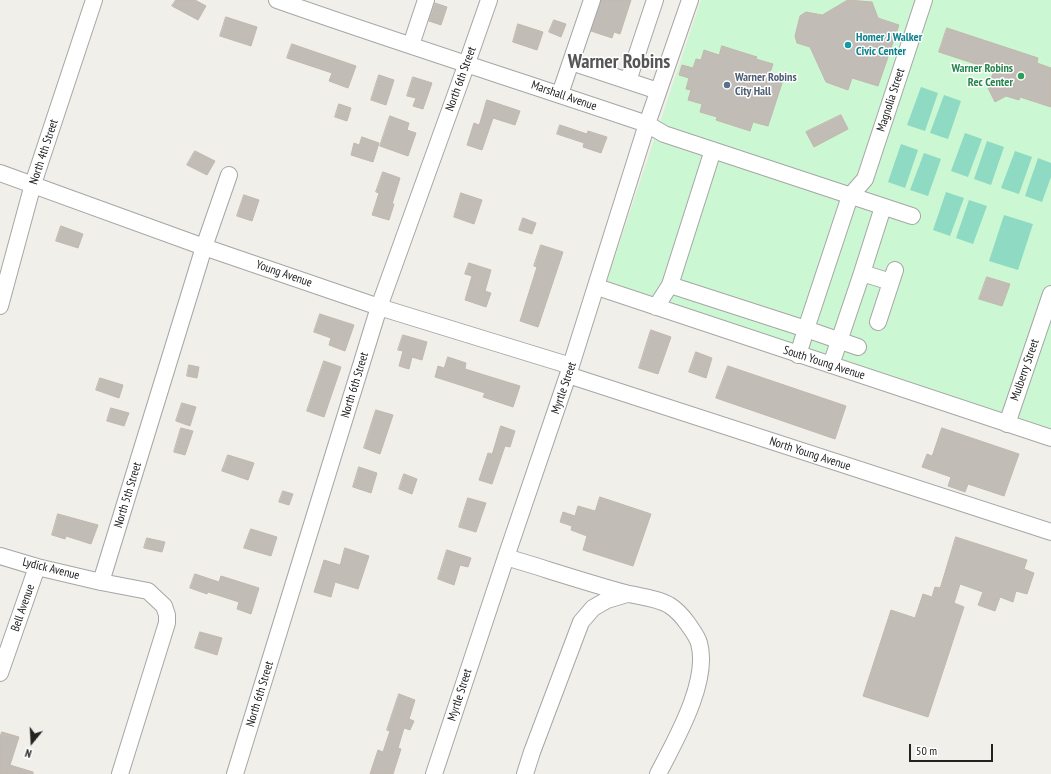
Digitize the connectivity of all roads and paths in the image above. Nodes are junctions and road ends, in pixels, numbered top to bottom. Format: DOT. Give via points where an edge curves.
graph roads {
  1 [pos="94,0"];
  2 [pos="277,0"];
  3 [pos="426,0"];
  4 [pos="489,0"];
  5 [pos="592,0"];
  6 [pos="655,0"];
  7 [pos="690,0"];
  8 [pos="924,0"];
  9 [pos="411,45"];
  10 [pos="571,62"];
  11 [pos="467,64"];
  12 [pos="628,81"];
  13 [pos="658,91"];
  14 [pos="560,94"];
  15 [pos="647,124"];
  16 [pos="713,150"];
  17 [pos="0,173"];
  18 [pos="229,175"];
  19 [pos="33,184"];
  20 [pos="850,196"];
  21 [pos="883,207"];
  22 [pos="912,216"];
  23 [pos="204,246"];
  24 [pos="862,273"];
  25 [pos="670,284"];
  26 [pos="597,287"];
  27 [pos="1051,294"];
  28 [pos="0,306"];
  29 [pos="379,307"];
  30 [pos="656,307"];
  31 [pos="878,322"];
  32 [pos="806,329"];
  33 [pos="839,341"];
  34 [pos="858,347"];
  35 [pos="798,354"];
  36 [pos="831,365"];
  37 [pos="570,370"];
  38 [pos="1006,424"];
  39 [pos="1051,438"];
  40 [pos="1051,532"];
  41 [pos="0,556"];
  42 [pos="506,556"];
  43 [pos="37,567"];
  44 [pos="101,582"];
  45 [pos="627,594"];
  46 [pos="0,673"];
  47 [pos="120,774"];
  48 [pos="235,774"];
  49 [pos="434,774"];
  50 [pos="525,774"];
  51 [pos="658,774"];
  1 -- 19 [label="street, North 4th Street"];
  2 -- 9 [label="street, Marshall Avenue"];
  3 -- 9 [label="street"];
  4 -- 11 [label="street, North 6th Street"];
  5 -- 10 [label="street"];
  6 -- 12 [label="street"];
  7 -- 13 [label="street, Myrtle Street"];
  8 -- 20 [label="street, Magnolia Street" via="865,179"];
  9 -- 11 [label="street, Marshall Avenue"];
  10 -- 12 [label="street"];
  10 -- 14 [label="street"];
  11 -- 14 [label="street, Marshall Avenue"];
  11 -- 29 [label="street, North 6th Street"];
  12 -- 13 [label="street"];
  13 -- 15 [label="street, Myrtle Street"];
  14 -- 15 [label="street, Marshall Avenue"];
  15 -- 16 [label="street, Marshall Avenue" via="664,134"];
  15 -- 26 [label="street, Myrtle Street"];
  16 -- 20 [label="street, Marshall Avenue"];
  16 -- 25 [label="street"];
  17 -- 19 [label="street, Young Avenue"];
  18 -- 23 [label="street, North 5th Street"];
  19 -- 23 [label="street, Young Avenue"];
  19 -- 28 [label="street, North 4th Street"];
  20 -- 21 [label="street, Marshall Avenue"];
  20 -- 32 [label="street"];
  21 -- 22 [label="street, Marshall Avenue"];
  21 -- 24 [label="street"];
  23 -- 29 [label="street, Young Avenue"];
  23 -- 44 [label="street, North 5th Street"];
  24 -- 31 [label="street" via="893,276"];
  24 -- 33 [label="street"];
  25 -- 30 [label="street"];
  25 -- 32 [label="street"];
  26 -- 30 [label="street, South Young Avenue"];
  26 -- 37 [label="street, Myrtle Street"];
  27 -- 38 [label="street, Mulberry Street"];
  29 -- 37 [label="street, Young Avenue"];
  29 -- 48 [label="street, North 6th Street"];
  30 -- 35 [label="street, South Young Avenue"];
  32 -- 33 [label="street"];
  32 -- 35 [label="street"];
  33 -- 34 [label="street"];
  33 -- 36 [label="street"];
  35 -- 36 [label="street, South Young Avenue"];
  36 -- 38 [label="street, South Young Avenue"];
  37 -- 40 [label="street, North Young Avenue"];
  37 -- 42 [label="street, Myrtle Street"];
  38 -- 39 [label="street, South Young Avenue"];
  41 -- 43 [label="street, Lydick Avenue"];
  42 -- 45 [label="street"];
  42 -- 49 [label="street, Myrtle Street"];
  43 -- 44 [label="street, Lydick Avenue"];
  43 -- 46 [label="street, Bell Avenue"];
  44 -- 47 [label="street" via="148,591 164,606 167,615 167,623"];
  45 -- 50 [label="street" via="607,600 593,608 581,622"];
  45 -- 51 [label="street" via="651,598 668,605 681,615 699,643 701,659 696,692"];
}
